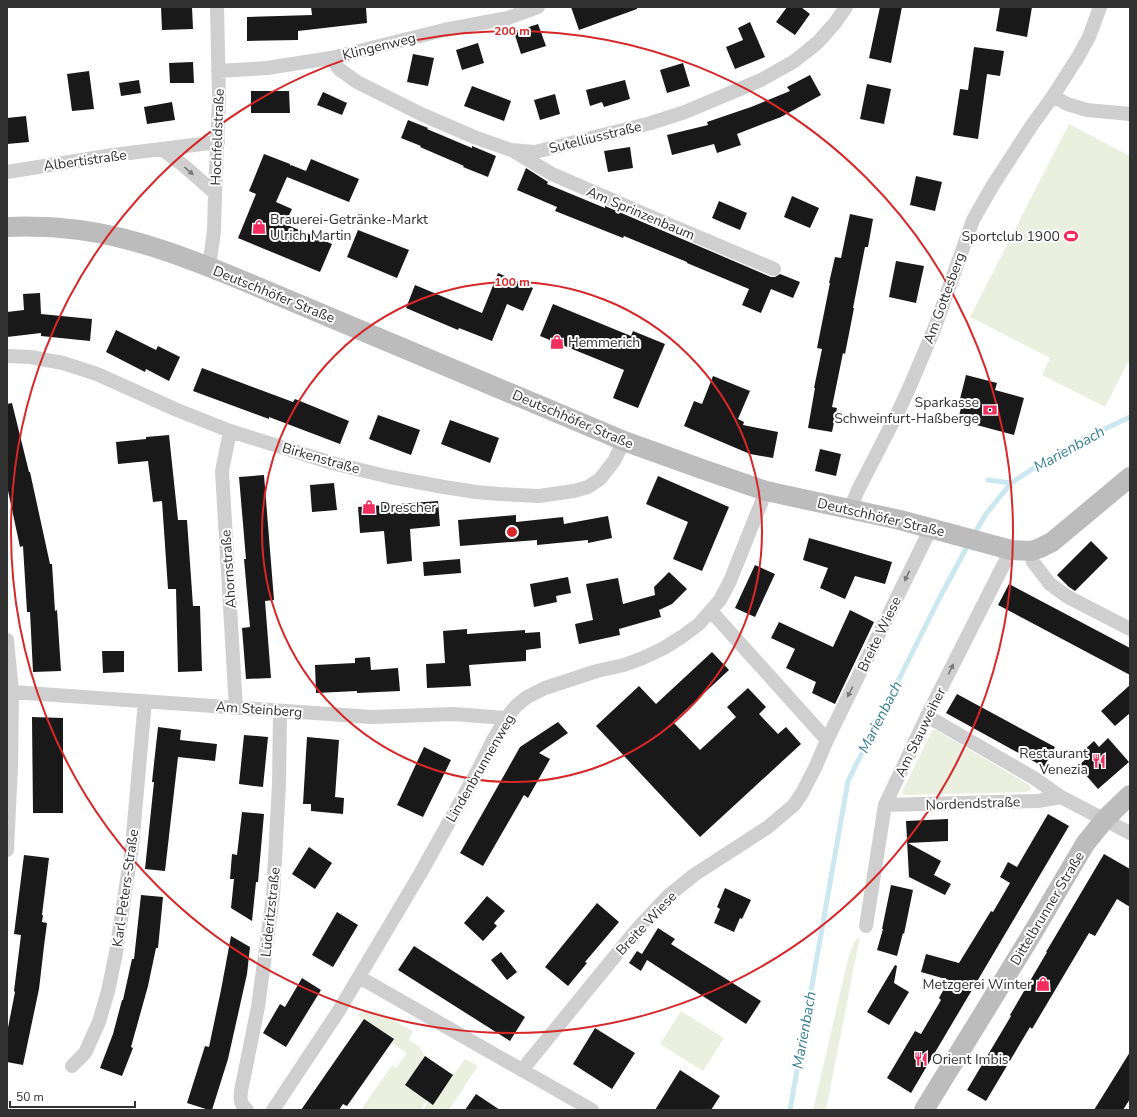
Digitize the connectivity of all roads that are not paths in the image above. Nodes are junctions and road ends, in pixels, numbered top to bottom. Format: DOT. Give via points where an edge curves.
graph roads {
  1 [pos="217,7"];
  2 [pos="538,7"];
  3 [pos="846,7"];
  4 [pos="1100,7"];
  5 [pos="331,58"];
  6 [pos="218,71"];
  7 [pos="1053,96"];
  8 [pos="1130,114"];
  9 [pos="218,142"];
  10 [pos="163,150"];
  11 [pos="511,150"];
  12 [pos="7,172"];
  13 [pos="215,193"];
  14 [pos="7,227"];
  15 [pos="209,267"];
  16 [pos="774,269"];
  17 [pos="7,356"];
  18 [pos="230,431"];
  19 [pos="624,441"];
  20 [pos="1130,477"];
  21 [pos="766,491"];
  22 [pos="850,509"];
  23 [pos="937,529"];
  24 [pos="1003,548"];
  25 [pos="1031,551"];
  26 [pos="711,611"];
  27 [pos="1130,629"];
  28 [pos="7,640"];
  29 [pos="12,692"];
  30 [pos="145,701"];
  31 [pos="236,708"];
  32 [pos="280,711"];
  33 [pos="927,716"];
  34 [pos="506,718"];
  35 [pos="827,740"];
  36 [pos="1130,795"];
  37 [pos="1062,797"];
  38 [pos="885,805"];
  39 [pos="1105,819"];
  40 [pos="1130,833"];
  41 [pos="7,850"];
  42 [pos="866,926"];
  43 [pos="359,977"];
  44 [pos="72,1066"];
  45 [pos="522,1070"];
  46 [pos="246,1110"];
  47 [pos="273,1110"];
  48 [pos="592,1110"];
  49 [pos="924,1110"];
  1 -- 6 [label="street, Hochfeldstraße"];
  2 -- 5 [label="street, Klingenweg" via="508,18 444,30"];
  3 -- 11 [label="street, Sutelliusstraße" via="818,42 793,62 761,80 685,112 651,123 535,152"];
  4 -- 7 [label="street, Am Gottesberg" via="1089,37"];
  5 -- 6 [label="street, Klingenweg" via="267,68"];
  5 -- 11 [label="street, Sutelliusstraße" via="339,70 357,82 421,114"];
  6 -- 9 [label="street, Hochfeldstraße"];
  7 -- 8 [label="street" via="1088,110"];
  7 -- 22 [label="street, Am Gottesberg" via="993,185 973,220 935,327 910,386"];
  9 -- 10 [label="street, Albertistraße"];
  9 -- 13 [label="street, Hochfeldstraße"];
  10 -- 12 [label="street, Albertistraße" via="113,155"];
  10 -- 13 [label="street, one-way"];
  11 -- 16 [label="street, Am Sprinzenbaum" via="552,174"];
  13 -- 15 [label="street, Hochfeldstraße" via="214,231"];
  14 -- 15 [label="main road, Deutschhöfer Straße" via="79,230 128,240"];
  15 -- 19 [label="main road, Deutschhöfer Straße"];
  17 -- 18 [label="street, Birkenstraße" via="63,363 97,374"];
  18 -- 19 [label="street, Birkenstraße" via="332,463 390,477 476,492 539,496 588,487 600,479 614,461"];
  18 -- 31 [label="street, Ahornstraße" via="222,470"];
  19 -- 21 [label="main road, Deutschhöfer Straße"];
  20 -- 25 [label="main road, Deutschhöfer Straße" via="1052,542"];
  21 -- 22 [label="main road, Deutschhöfer Straße"];
  21 -- 26 [label="street, Lindenbrunnenweg" via="730,581"];
  22 -- 23 [label="main road, Deutschhöfer Straße"];
  23 -- 24 [label="main road, Deutschhöfer Straße"];
  23 -- 35 [label="street, Breite Wiese, one-way"];
  24 -- 25 [label="main road, Deutschhöfer Straße"];
  33 -- 24 [label="street, Am Stauweiher, one-way"];
  25 -- 27 [label="street" via="1033,562 1050,584 1068,597"];
  26 -- 34 [label="street, Lindenbrunnenweg" via="683,636 664,648 624,665 545,688 527,697"];
  26 -- 35 [label="street"];
  28 -- 29 [label="street"];
  29 -- 30 [label="street, Am Steinberg"];
  29 -- 41 [label="street"];
  30 -- 31 [label="street, Am Steinberg"];
  30 -- 44 [label="street, Karl-Peters-Straße" via="132,846 114,961 99,1022 84,1053"];
  31 -- 32 [label="street, Am Steinberg"];
  32 -- 34 [label="street, Am Steinberg" via="372,717 453,714"];
  32 -- 46 [label="street, Lüderitzstraße" via="273,896 258,1007 241,1091 241,1102"];
  33 -- 37 [label="street, Nordendstraße"];
  33 -- 38 [label="street, Am Stauweiher"];
  34 -- 43 [label="street, Lindenbrunnenweg" via="420,874"];
  35 -- 45 [label="street, Breite Wiese" via="794,805 768,827 694,875 668,896 638,928"];
  36 -- 39 [label="main road, Dittelbrunner Straße"];
  37 -- 38 [label="street, Nordendstraße" via="1038,801"];
  37 -- 39 [label="street, Nordendstraße"];
  38 -- 42 [label="street, Am Stauweiher"];
  39 -- 40 [label="street, Nordendstraße"];
  39 -- 49 [label="main road, Dittelbrunner Straße" via="1086,844"];
  43 -- 45 [label="street"];
  43 -- 47 [label="street, Lindenbrunnenweg"];
  45 -- 48 [label="street"];
}
